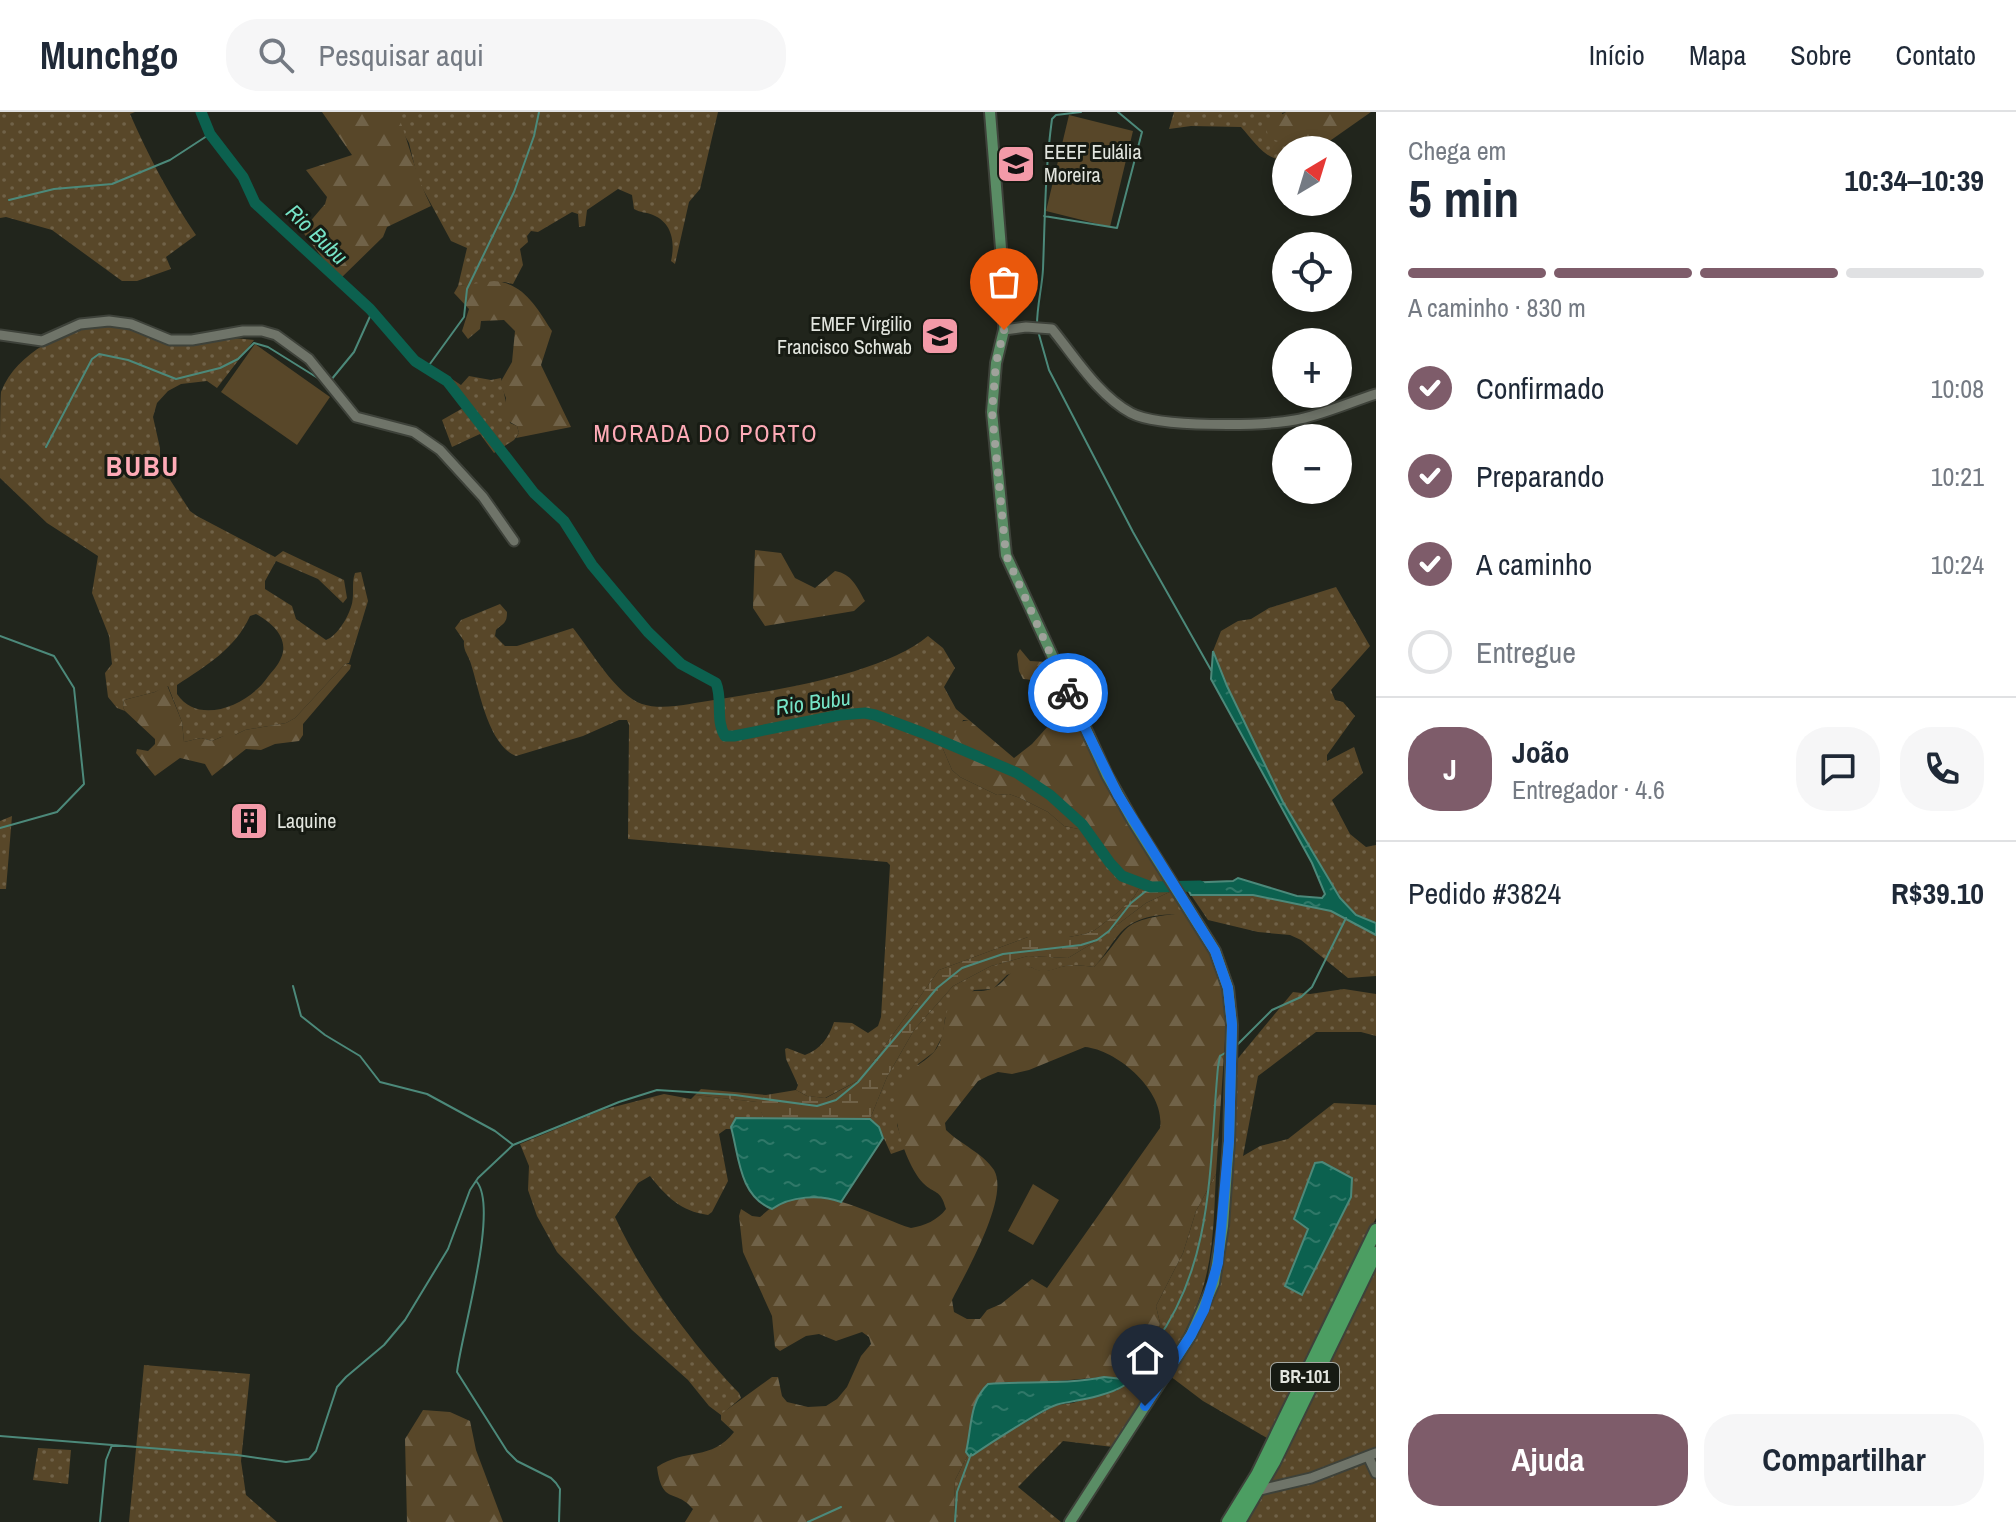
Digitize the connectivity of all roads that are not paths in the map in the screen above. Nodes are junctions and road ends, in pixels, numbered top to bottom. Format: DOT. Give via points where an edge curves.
graph roads {
  1 [pos="990,112"];
  2 [pos="1004,330"];
  3 [pos="0,335"];
  4 [pos="1376,394"];
  5 [pos="514,541"];
  6 [pos="1376,1230"];
  7 [pos="1376,1253"];
  8 [pos="1372,1454"];
  9 [pos="1376,1473"];
  10 [pos="1260,1490"];
  11 [pos="1070,1522"];
  12 [pos="1228,1522"];
  13 [pos="1239,1522"];
  1 -- 2 [label="main road"];
  2 -- 4 [label="street" via="1046,328 1124,408 1174,423 1297,420"];
  2 -- 11 [label="main road" via="992,412 1006,555 1101,763 1215,951 1228,988 1232,1048 1218,1263 1204,1310"];
  3 -- 5 [label="street" via="42,341 80,324 109,321 181,341 243,331 276,335 309,359 356,417 414,432 440,450"];
  6 -- 12 [label="highway, BR-101" via="1257,1475"];
  7 -- 10 [label="highway, BR-101"];
  8 -- 9 [label="street"];
  8 -- 10 [label="street" via="1311,1478"];
  10 -- 13 [label="highway, BR-101"];
}
